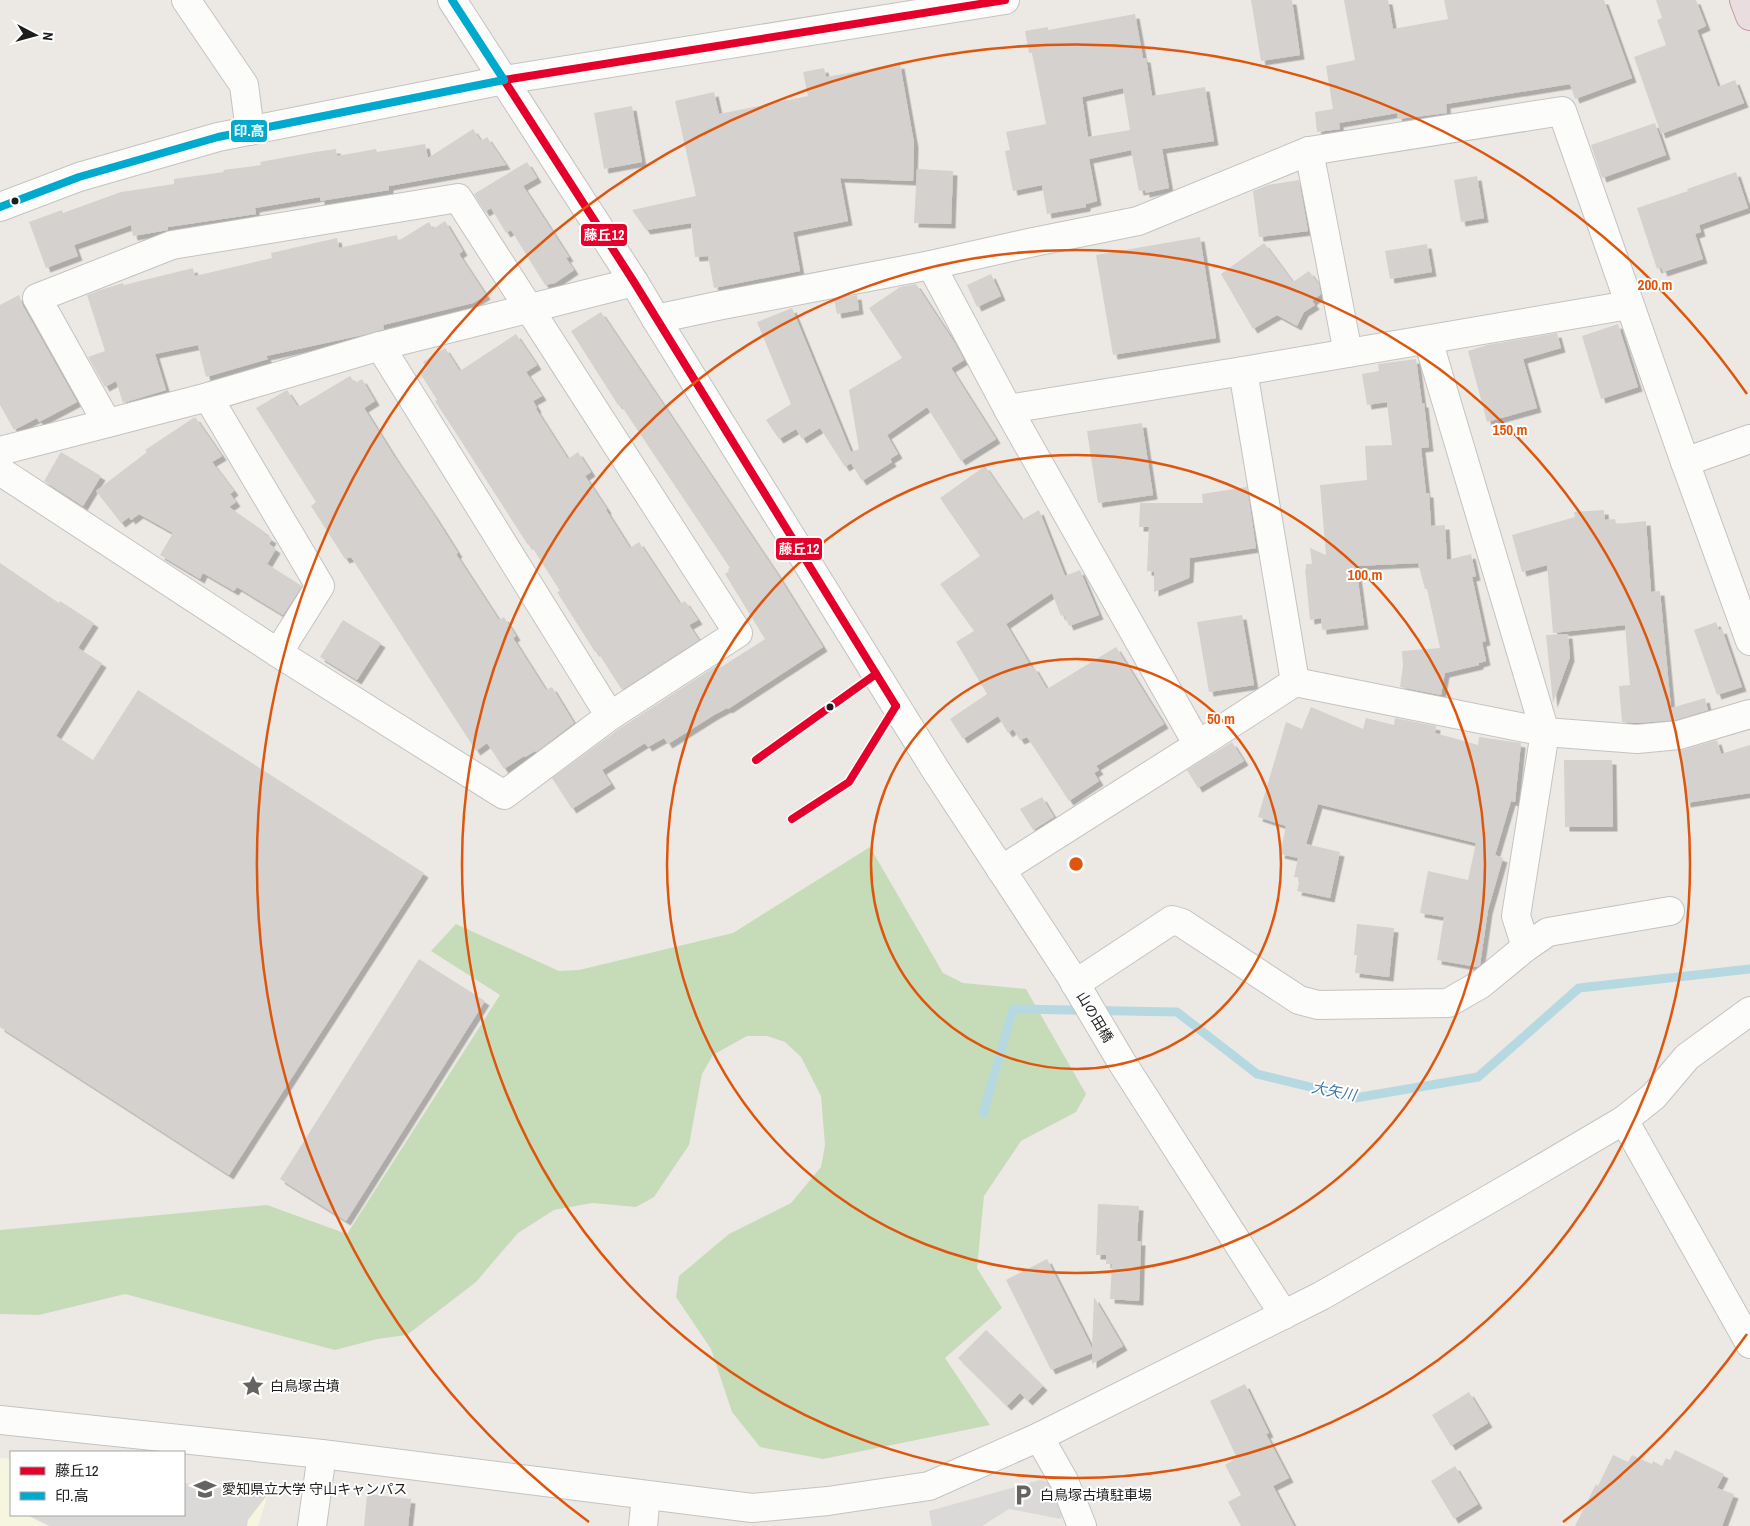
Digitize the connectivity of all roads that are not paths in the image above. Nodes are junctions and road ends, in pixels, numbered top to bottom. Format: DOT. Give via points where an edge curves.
graph roads {
  1 [pos="186,0"];
  2 [pos="452,0"];
  3 [pos="1005,0"];
  4 [pos="1744,0"];
  5 [pos="1750,16"];
  6 [pos="504,80"];
  7 [pos="250,131"];
  8 [pos="1309,151"];
  9 [pos="0,207"];
  10 [pos="931,265"];
  11 [pos="634,282"];
  12 [pos="1629,305"];
  13 [pos="529,309"];
  14 [pos="656,319"];
  15 [pos="1428,340"];
  16 [pos="380,346"];
  17 [pos="1348,353"];
  18 [pos="1243,371"];
  19 [pos="208,397"];
  20 [pos="1008,409"];
  21 [pos="107,423"];
  22 [pos="1750,439"];
  23 [pos="0,451"];
  24 [pos="1685,462"];
  25 [pos="0,471"];
  26 [pos="1750,641"];
  27 [pos="278,653"];
  28 [pos="1295,682"];
  29 [pos="1750,714"];
  30 [pos="610,716"];
  31 [pos="1545,732"];
  32 [pos="1198,745"];
  33 [pos="1001,870"];
  34 [pos="1670,911"];
  35 [pos="1526,947"];
  36 [pos="1072,979"];
  37 [pos="1750,1011"];
  38 [pos="1624,1120"];
  39 [pos="1284,1315"];
  40 [pos="1750,1344"];
  41 [pos="0,1420"];
  42 [pos="1039,1437"];
  43 [pos="322,1454"];
  44 [pos="646,1495"];
  45 [pos="312,1526"];
  46 [pos="643,1526"];
  47 [pos="1082,1526"];
  1 -- 7 [label="street" via="244,85"];
  2 -- 6 [label="street, 山の田橋"];
  3 -- 6 [label="street"];
  4 -- 5 [label="highway"];
  6 -- 7 [label="street"];
  6 -- 11 [label="street, 山の田橋"];
  7 -- 9 [label="street" via="218,137 79,177"];
  8 -- 10 [label="street" via="1138,221"];
  8 -- 12 [label="street" via="1562,110"];
  8 -- 17 [label="street"];
  10 -- 14 [label="street"];
  10 -- 20 [label="street"];
  11 -- 13 [label="street"];
  11 -- 14 [label="street, 山の田橋"];
  12 -- 15 [label="street"];
  12 -- 24 [label="street"];
  13 -- 16 [label="street"];
  13 -- 21 [label="street" via="458,198 172,245 37,298"];
  13 -- 30 [label="street" via="738,633"];
  14 -- 33 [label="street, 山の田橋"];
  15 -- 17 [label="street"];
  15 -- 31 [label="street"];
  16 -- 19 [label="street"];
  16 -- 30 [label="street"];
  17 -- 18 [label="street"];
  18 -- 20 [label="street"];
  18 -- 28 [label="street"];
  19 -- 21 [label="street"];
  19 -- 27 [label="street" via="320,586"];
  20 -- 32 [label="street"];
  21 -- 23 [label="street"];
  22 -- 24 [label="street"];
  24 -- 26 [label="street"];
  25 -- 27 [label="street"];
  27 -- 30 [label="street" via="504,795"];
  28 -- 31 [label="street"];
  28 -- 32 [label="street"];
  29 -- 31 [label="street" via="1679,735 1637,739"];
  31 -- 35 [label="street" via="1516,916"];
  32 -- 33 [label="street"];
  33 -- 36 [label="street, 山の田橋"];
  34 -- 35 [label="street" via="1548,932"];
  35 -- 36 [label="street" via="1480,984 1448,1004 1318,1005 1299,1000 1182,923 1172,920"];
  36 -- 39 [label="street, 山の田橋"];
  37 -- 38 [label="street" via="1687,1057 1654,1096"];
  38 -- 39 [label="street"];
  38 -- 40 [label="street"];
  39 -- 42 [label="street"];
  41 -- 43 [label="street"];
  42 -- 44 [label="street" via="929,1486 828,1501 752,1508"];
  42 -- 47 [label="street" via="1064,1481"];
  43 -- 44 [label="street"];
  43 -- 45 [label="street"];
  44 -- 46 [label="street"];
}
